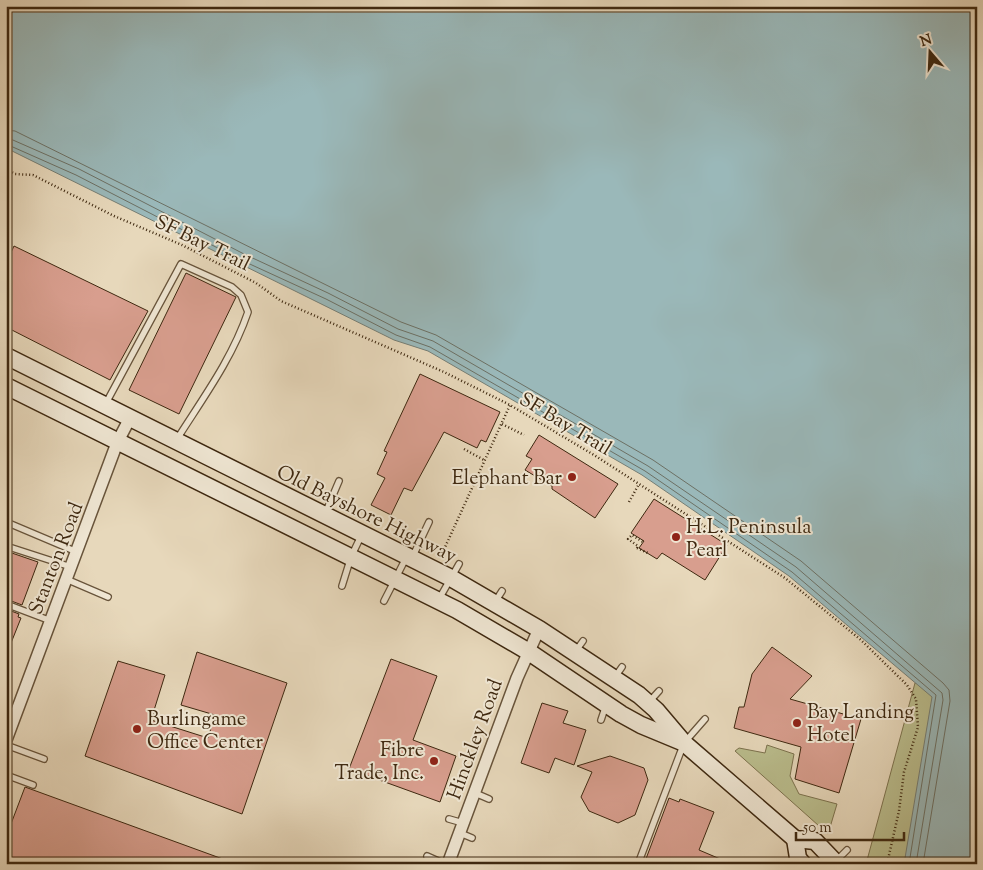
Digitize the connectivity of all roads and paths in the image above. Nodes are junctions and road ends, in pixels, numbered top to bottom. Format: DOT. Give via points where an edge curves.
graph roads {
  1 [pos="6,169"];
  2 [pos="6,356"];
  3 [pos="6,386"];
  4 [pos="105,405"];
  5 [pos="510,405"];
  6 [pos="130,418"];
  7 [pos="502,424"];
  8 [pos="524,435"];
  9 [pos="176,441"];
  10 [pos="117,443"];
  11 [pos="464,449"];
  12 [pos="485,461"];
  13 [pos="339,481"];
  14 [pos="639,484"];
  15 [pos="629,502"];
  16 [pos="325,515"];
  17 [pos="6,522"];
  18 [pos="429,522"];
  19 [pos="362,533"];
  20 [pos="643,542"];
  21 [pos="6,546"];
  22 [pos="77,552"];
  23 [pos="648,553"];
  24 [pos="351,557"];
  25 [pos="409,557"];
  26 [pos="71,567"];
  27 [pos="435,570"];
  28 [pos="455,571"];
  29 [pos="66,579"];
  30 [pos="394,579"];
  31 [pos="342,586"];
  32 [pos="108,597"];
  33 [pos="438,600"];
  34 [pos="384,601"];
  35 [pos="6,604"];
  36 [pos="51,621"];
  37 [pos="540,629"];
  38 [pos="529,652"];
  39 [pos="659,691"];
  40 [pos="648,703"];
  41 [pos="607,704"];
  42 [pos="10,718"];
  43 [pos="705,719"];
  44 [pos="601,720"];
  45 [pos="6,740"];
  46 [pos="684,743"];
  47 [pos="6,745"];
  48 [pos="44,759"];
  49 [pos="6,774"];
  50 [pos="33,785"];
  51 [pos="475,793"];
  52 [pos="489,799"];
  53 [pos="449,819"];
  54 [pos="462,828"];
  55 [pos="472,838"];
  56 [pos="795,838"];
  57 [pos="847,850"];
  58 [pos="427,856"];
  59 [pos="837,863"];
  60 [pos="447,864"];
  61 [pos="638,864"];
  62 [pos="803,864"];
  63 [pos="887,864"];
  1 -- 5 [label="path, SF Bay Trail" via="14,174 33,175 114,216 182,245 256,283 281,301 444,372"];
  2 -- 4 [label="main road, Old Bayshore Highway"];
  3 -- 10 [label="main road, Old Bayshore Highway"];
  4 -- 6 [label="main road, Old Bayshore Highway"];
  4 -- 9 [label="lane" via="181,264 232,287 241,295 248,312 243,327 218,376"];
  5 -- 7 [label="path"];
  5 -- 14 [label="path, SF Bay Trail"];
  6 -- 9 [label="main road, Old Bayshore Highway"];
  6 -- 10 [label="street, Stanton Road"];
  7 -- 8 [label="path"];
  7 -- 12 [label="path"];
  9 -- 16 [label="main road, Old Bayshore Highway"];
  10 -- 22 [label="street, Stanton Road"];
  10 -- 24 [label="main road, Old Bayshore Highway"];
  11 -- 12 [label="path"];
  12 -- 27 [label="path"];
  13 -- 16 [label="lane"];
  14 -- 15 [label="path"];
  14 -- 63 [label="path, SF Bay Trail" via="784,578 861,640 908,685 916,699 918,727 904,772 900,811"];
  16 -- 19 [label="main road, Old Bayshore Highway"];
  17 -- 22 [label="lane"];
  18 -- 25 [label="lane"];
  19 -- 24 [label="lane"];
  19 -- 25 [label="main road, Old Bayshore Highway"];
  20 -- 23 [label="path" via="632,535 628,539"];
  21 -- 26 [label="lane"];
  22 -- 26 [label="street, Stanton Road"];
  24 -- 30 [label="main road, Old Bayshore Highway"];
  24 -- 31 [label="lane"];
  25 -- 27 [label="main road, Old Bayshore Highway"];
  25 -- 30 [label="lane"];
  26 -- 29 [label="street, Stanton Road"];
  27 -- 28 [label="main road, Old Bayshore Highway"];
  28 -- 33 [label="lane"];
  28 -- 37 [label="main road, Old Bayshore Highway" via="498,597"];
  29 -- 32 [label="lane"];
  29 -- 36 [label="street, Stanton Road"];
  30 -- 33 [label="main road, Old Bayshore Highway"];
  30 -- 34 [label="lane"];
  33 -- 38 [label="main road, Old Bayshore Highway"];
  35 -- 36 [label="lane"];
  36 -- 42 [label="street, Stanton Road"];
  37 -- 38 [label="street, Hinckley Road"];
  37 -- 40 [label="main road, Old Bayshore Highway" via="578,647 618,672"];
  38 -- 41 [label="main road, Old Bayshore Highway"];
  38 -- 51 [label="street, Hinckley Road"];
  39 -- 40 [label="lane"];
  40 -- 46 [label="main road, Old Bayshore Highway"];
  41 -- 44 [label="lane"];
  41 -- 46 [label="main road, Old Bayshore Highway" via="641,725"];
  42 -- 45 [label="street, Stanton Road"];
  43 -- 46 [label="lane"];
  46 -- 56 [label="main road, Old Bayshore Highway"];
  46 -- 61 [label="lane"];
  47 -- 48 [label="lane"];
  49 -- 50 [label="lane"];
  51 -- 52 [label="lane"];
  51 -- 54 [label="street, Hinckley Road"];
  53 -- 54 [label="lane"];
  54 -- 55 [label="lane"];
  54 -- 60 [label="street, Hinckley Road"];
  56 -- 59 [label="main road, Old Bayshore Highway" via="814,841"];
  56 -- 62 [label="main road" via="798,858"];
  57 -- 59 [label="lane"];
  58 -- 60 [label="lane"];
}
